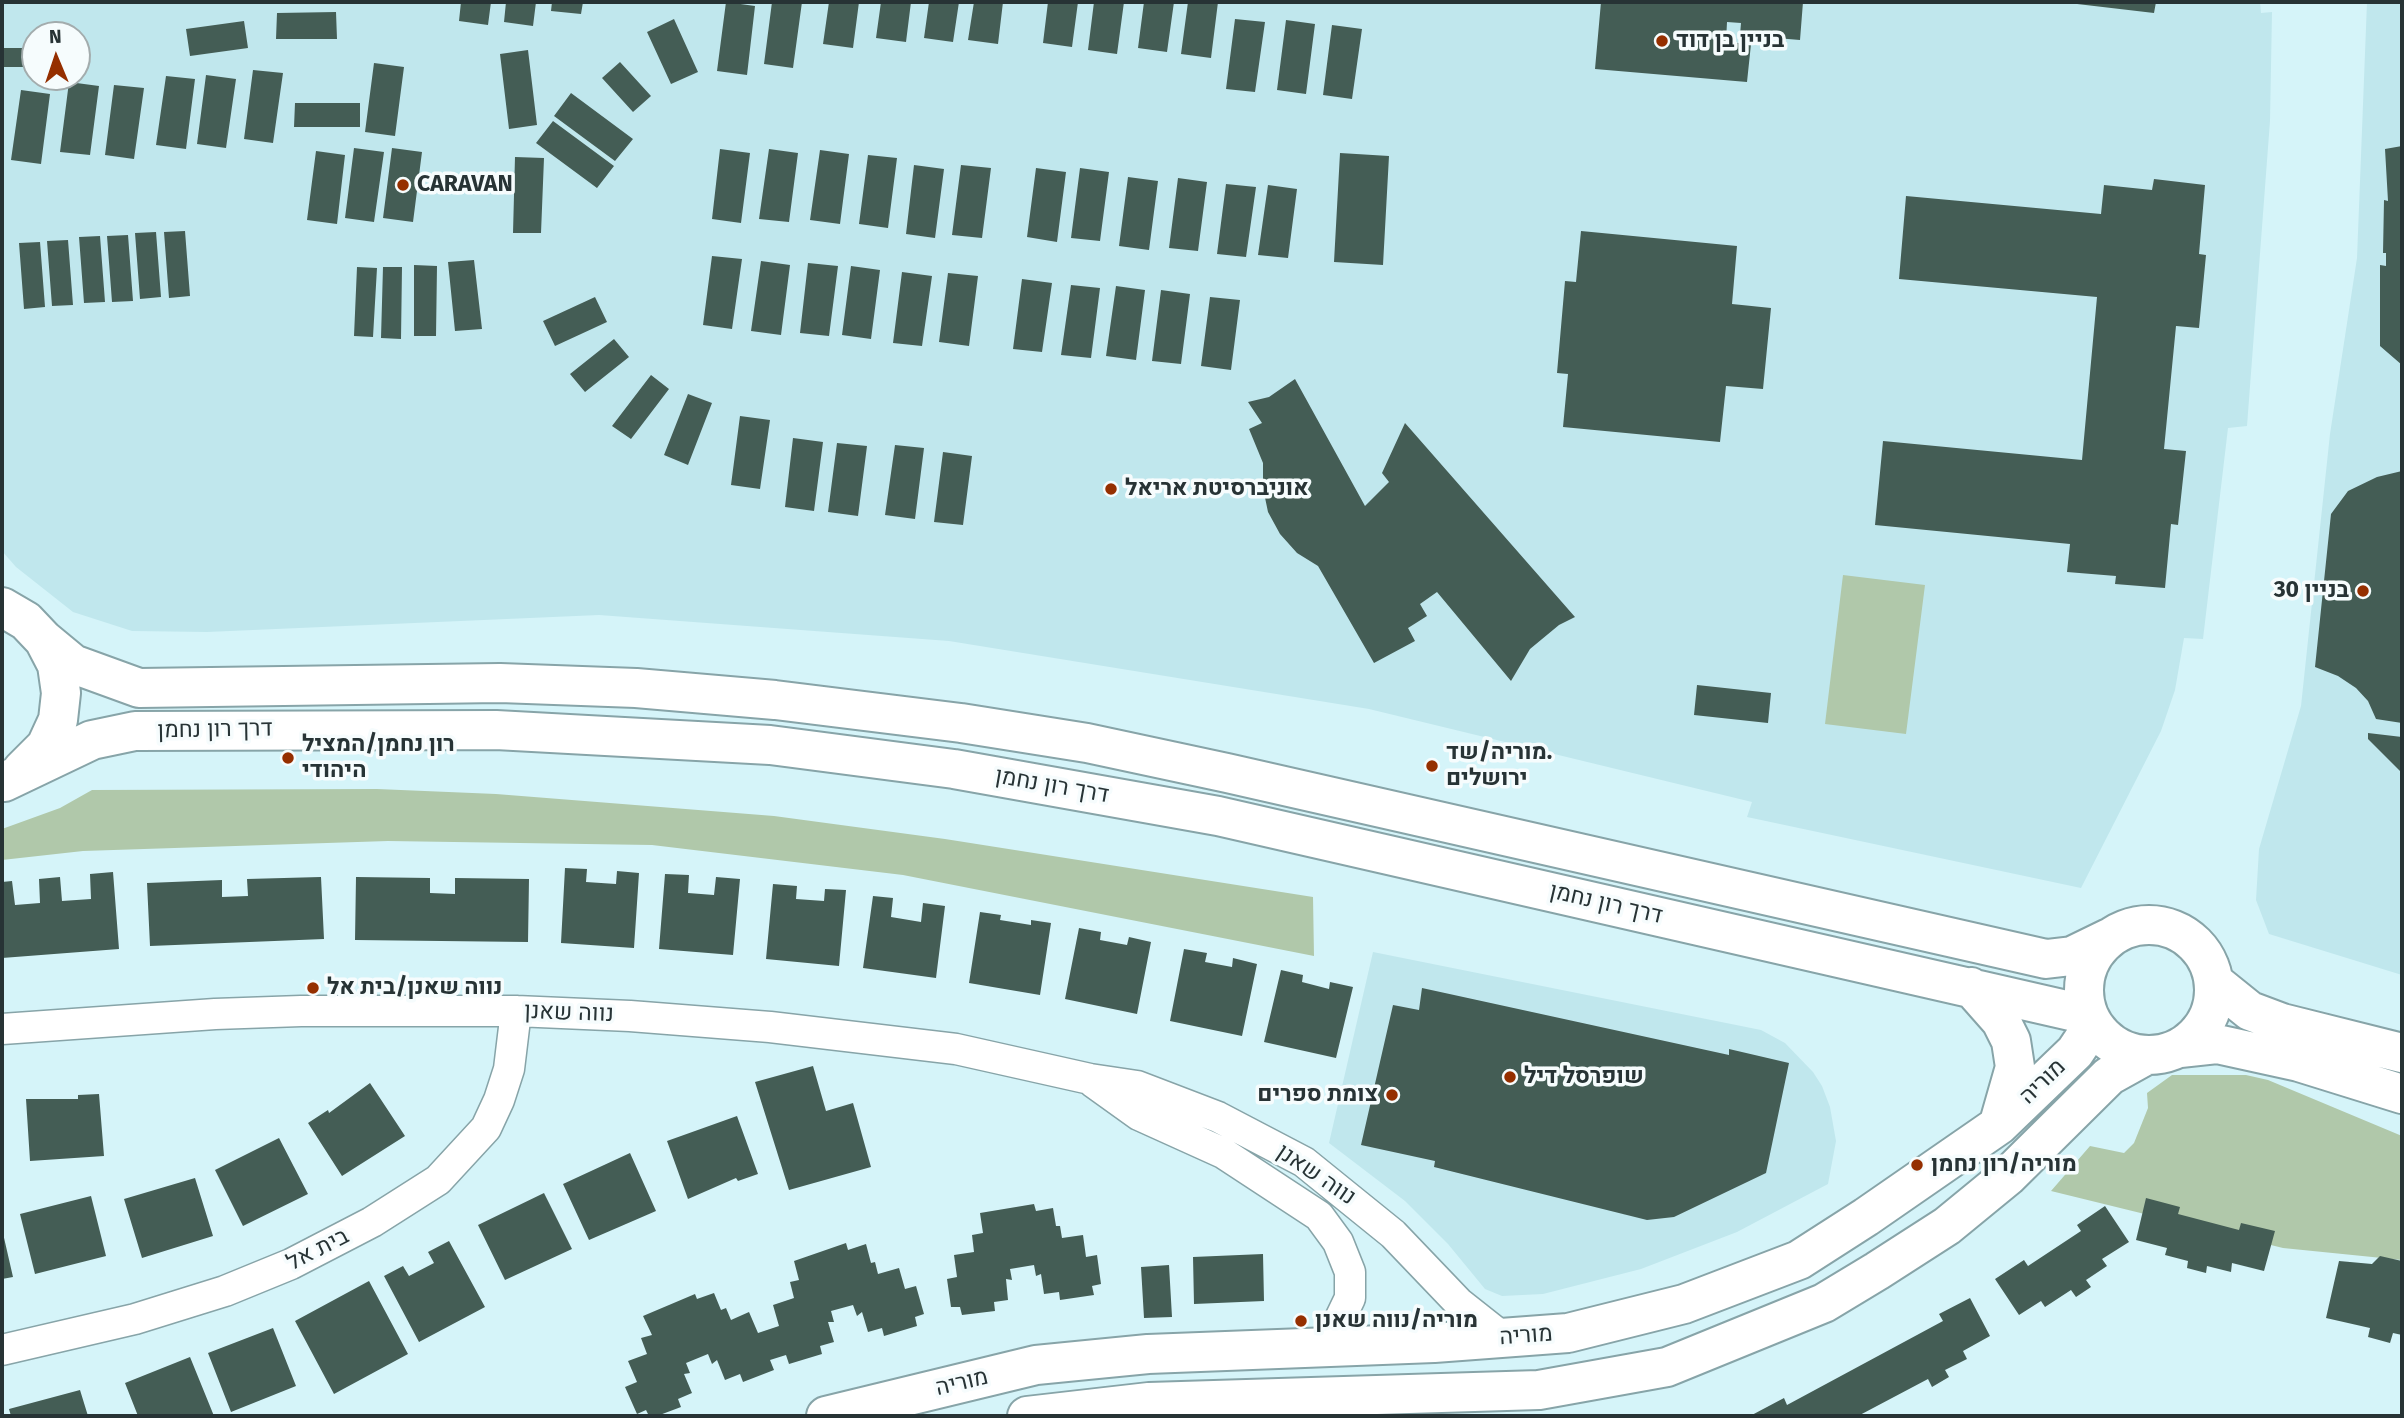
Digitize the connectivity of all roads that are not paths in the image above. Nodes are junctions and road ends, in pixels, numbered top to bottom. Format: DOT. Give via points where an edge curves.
graph roads {
  1 [pos="2,606"];
  2 [pos="44,640"];
  3 [pos="3,782"];
  4 [pos="2109,938"];
  5 [pos="2214,982"];
  6 [pos="1971,987"];
  7 [pos="516,1010"];
  8 [pos="2091,1020"];
  9 [pos="2,1030"];
  10 [pos="2163,1052"];
  11 [pos="2402,1053"];
  12 [pos="1090,1079"];
  13 [pos="2402,1094"];
  14 [pos="1999,1125"];
  15 [pos="1502,1338"];
  16 [pos="1326,1348"];
  17 [pos="2,1350"];
  18 [pos="826,1416"];
  19 [pos="1027,1416"];
  1 -- 2 [label="main road, דרך רון נחמן"];
  2 -- 3 [label="main road" via="57,665 58,720 46,746 28,767"];
  2 -- 4 [label="main road, דרך רון נחמן" via="72,664 139,688 500,683 636,688 961,723 1087,743 1227,773 2046,959 2072,956"];
  3 -- 6 [label="main road, דרך רון נחמן" via="92,740 135,731 496,730 770,746 954,769 1218,816"];
  4 -- 5 [label="main road" via="2152,925 2174,930 2203,953"];
  4 -- 8 [label="main road" via="2086,973 2083,994"];
  5 -- 10 [label="main road" via="2208,1020 2196,1036"];
  5 -- 11 [label="main road" via="2250,1011"];
  6 -- 8 [label="main road, דרך רון נחמן"];
  6 -- 14 [label="main road" via="2001,1021 2011,1041 2015,1067"];
  7 -- 9 [label="street, נווה שאנן" via="215,1014"];
  7 -- 12 [label="street, נווה שאנן" via="769,1027 956,1049"];
  7 -- 17 [label="street, בית אל" via="509,1069 499,1100 486,1128 438,1180 372,1222 291,1264 225,1291 135,1319"];
  8 -- 10 [label="main road" via="2116,1046"];
  8 -- 14 [label="main road, מוריה" via="2075,1052"];
  10 -- 13 [label="main road" via="2217,1044 2299,1062"];
  10 -- 19 [label="main road, מוריה" via="2109,1076 2008,1175 1877,1272 1824,1303 1667,1367 1539,1390 1149,1402"];
  12 -- 15 [label="street, נווה שאנן" via="1136,1086 1195,1108 1304,1162 1394,1234 1459,1303"];
  12 -- 16 [label="street, נווה שאנן" via="1139,1115 1223,1153 1319,1216 1338,1242 1350,1272 1350,1298"];
  14 -- 15 [label="main road, מוריה" via="1799,1260 1739,1285 1629,1320 1568,1333"];
  15 -- 16 [label="main road, מוריה"];
  16 -- 18 [label="main road, מוריה" via="1148,1354 1036,1365"];
}
